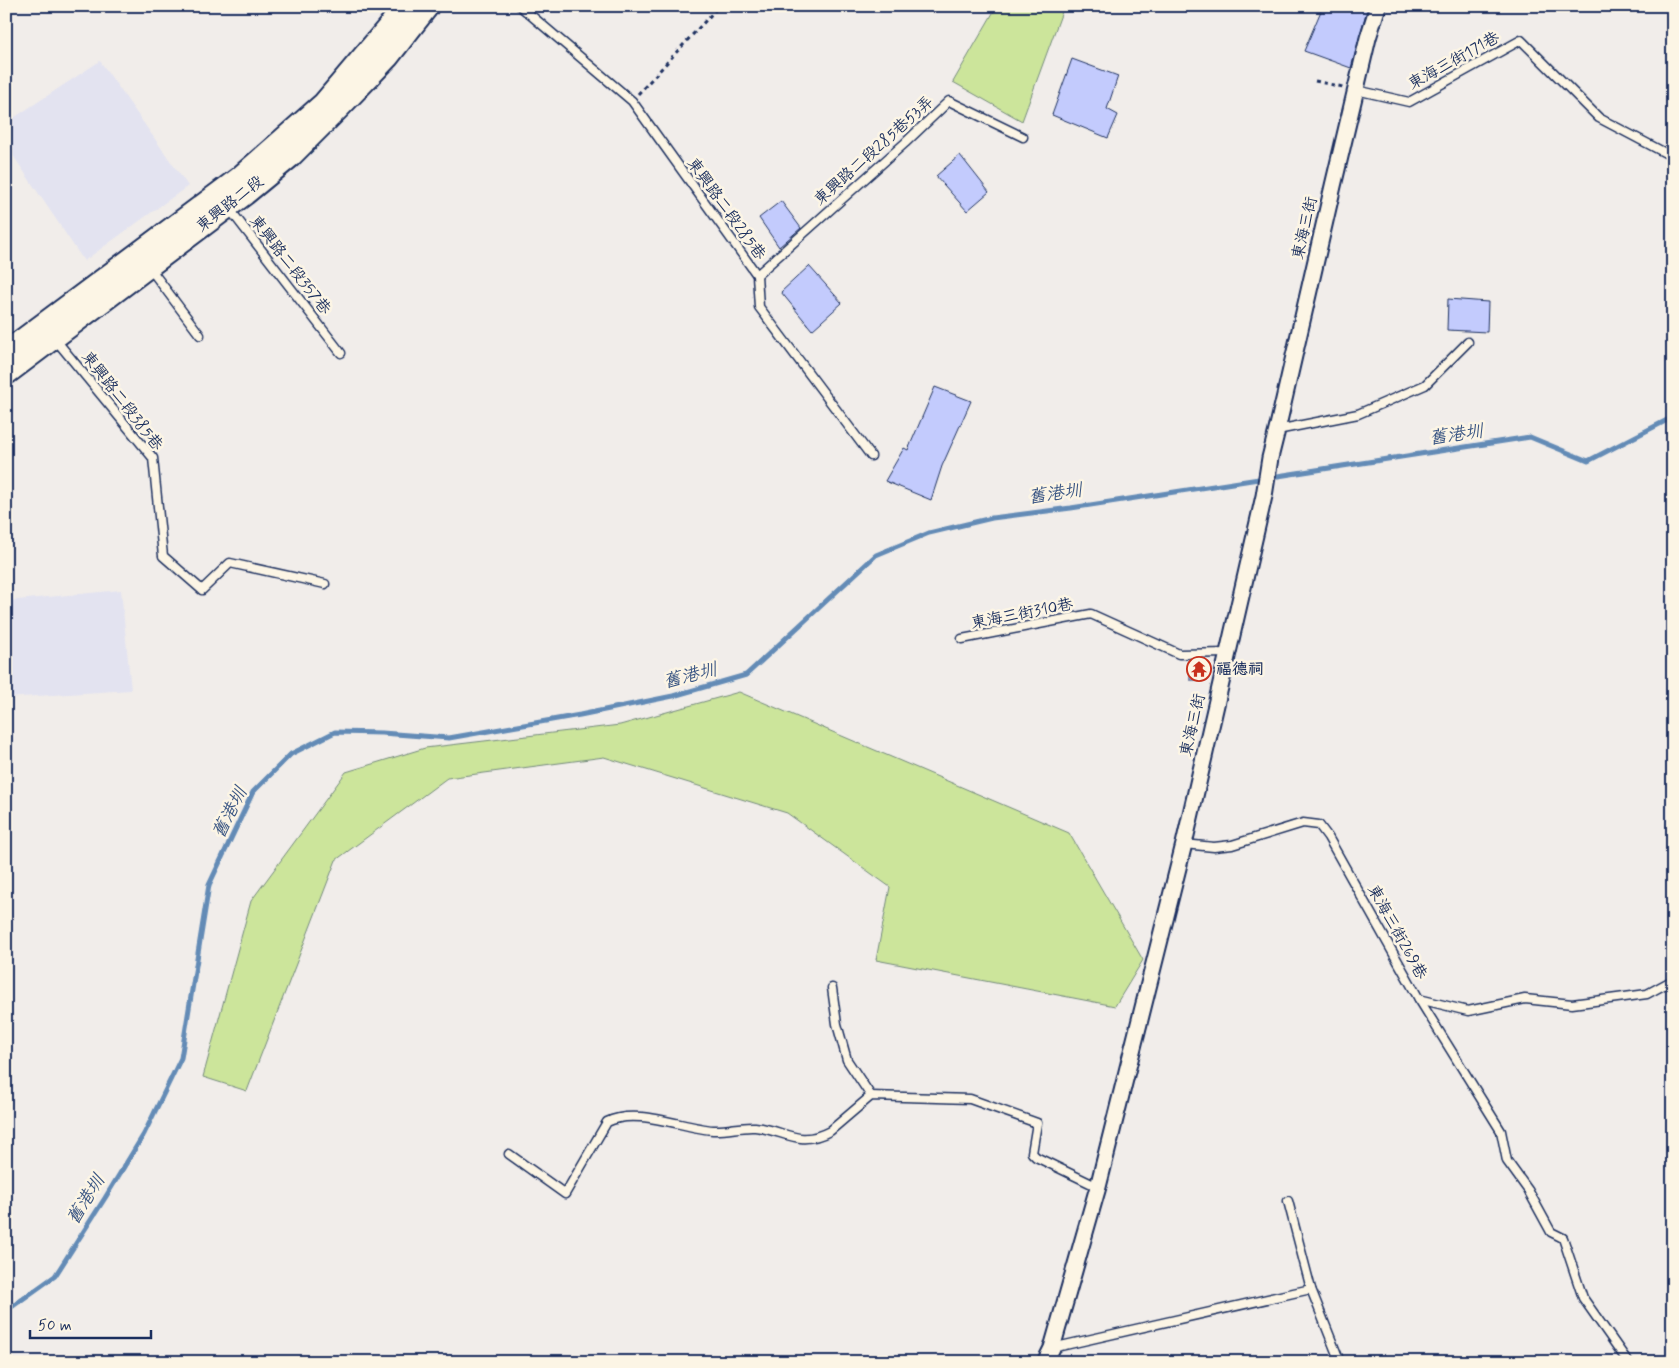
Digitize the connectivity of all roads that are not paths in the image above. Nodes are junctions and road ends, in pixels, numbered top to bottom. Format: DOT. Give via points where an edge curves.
graph roads {
  1 [pos="404,6"];
  2 [pos="428,6"];
  3 [pos="520,6"];
  4 [pos="1378,6"];
  5 [pos="1356,90"];
  6 [pos="1023,137"];
  7 [pos="1673,158"];
  8 [pos="223,200"];
  9 [pos="143,260"];
  10 [pos="757,276"];
  11 [pos="49,331"];
  12 [pos="200,335"];
  13 [pos="1468,342"];
  14 [pos="6,352"];
  15 [pos="341,353"];
  16 [pos="6,374"];
  17 [pos="1277,430"];
  18 [pos="871,456"];
  19 [pos="325,584"];
  20 [pos="962,639"];
  21 [pos="1227,653"];
  22 [pos="1184,844"];
  23 [pos="1673,980"];
  24 [pos="832,988"];
  25 [pos="1419,1000"];
  26 [pos="871,1096"];
  27 [pos="508,1154"];
  28 [pos="1098,1187"];
  29 [pos="1288,1201"];
  30 [pos="1311,1289"];
  31 [pos="1052,1348"];
  32 [pos="1045,1362"];
  33 [pos="1340,1362"];
  34 [pos="1628,1362"];
  1 -- 8 [label="main road, 東興路二段" via="323,104 238,178"];
  2 -- 8 [label="main road, 東興路二段" via="402,40 290,156"];
  3 -- 10 [label="lane, 東興路二段285巷" via="632,101"];
  4 -- 5 [label="street, 東海三街"];
  5 -- 7 [label="lane, 東海三街171巷" via="1409,102 1521,40 1599,118"];
  5 -- 17 [label="street, 東海三街"];
  6 -- 10 [label="lane, 東興路二段285巷53弄" via="949,101"];
  8 -- 9 [label="main road, 東興路二段"];
  8 -- 15 [label="lane, 東興路二段357巷"];
  9 -- 11 [label="main road, 東興路二段"];
  9 -- 12 [label="lane"];
  10 -- 18 [label="lane, 東興路二段285巷" via="759,307"];
  11 -- 14 [label="main road, 東興路二段"];
  11 -- 16 [label="main road, 東興路二段"];
  11 -- 19 [label="lane, 東興路二段385巷" via="152,458 163,556 202,590 230,563"];
  13 -- 17 [label="lane" via="1425,385 1358,414"];
  17 -- 21 [label="street, 東海三街"];
  20 -- 21 [label="lane, 東海三街310巷" via="1091,614 1179,654"];
  21 -- 22 [label="street, 東海三街"];
  22 -- 25 [label="lane, 東海三街269巷" via="1232,845 1303,823 1318,824"];
  22 -- 28 [label="street, 東海三街"];
  23 -- 25 [label="lane, 東海三街269巷" via="1647,994 1572,1004 1525,998 1468,1011"];
  24 -- 26 [label="lane" via="836,1024 847,1060"];
  25 -- 34 [label="lane" via="1501,1131 1507,1161 1552,1232 1563,1238 1583,1298"];
  26 -- 27 [label="lane" via="830,1131 806,1139 755,1127 713,1130 662,1120 614,1118 607,1122 565,1194"];
  26 -- 28 [label="lane" via="970,1099 1037,1123 1032,1153"];
  28 -- 31 [label="street, 東海三街"];
  29 -- 30 [label="lane"];
  30 -- 31 [label="lane"];
  30 -- 33 [label="lane"];
  31 -- 32 [label="street, 東海三街"];
}
